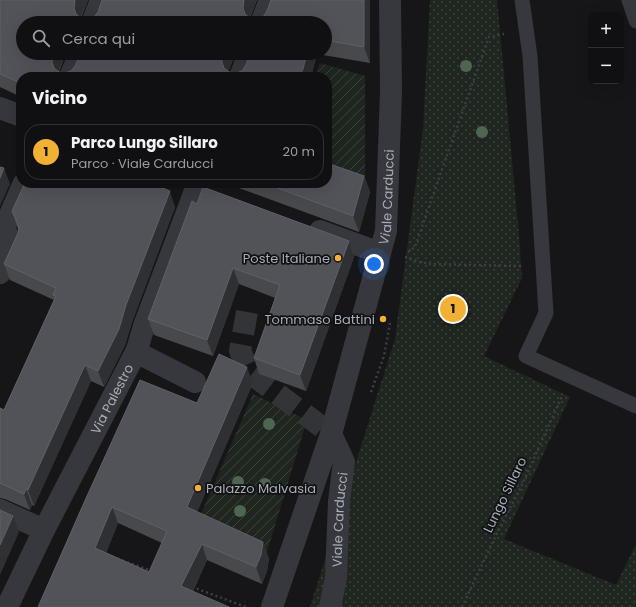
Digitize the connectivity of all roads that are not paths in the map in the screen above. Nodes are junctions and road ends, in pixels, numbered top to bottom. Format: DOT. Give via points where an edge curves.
graph roads {
  1 [pos="101,0"];
  2 [pos="270,0"];
  3 [pos="390,0"];
  4 [pos="522,0"];
  5 [pos="629,0"];
  6 [pos="95,16"];
  7 [pos="264,16"];
  8 [pos="636,21"];
  9 [pos="77,60"];
  10 [pos="247,60"];
  11 [pos="72,72"];
  12 [pos="242,72"];
  13 [pos="0,108"];
  14 [pos="16,114"];
  15 [pos="22,188"];
  16 [pos="198,188"];
  17 [pos="300,224"];
  18 [pos="390,254"];
  19 [pos="0,274"];
  20 [pos="136,352"];
  21 [pos="195,382"];
  22 [pos="636,406"];
  23 [pos="331,434"];
  24 [pos="0,510"];
  25 [pos="44,530"];
  26 [pos="7,607"];
  27 [pos="272,607"];
  28 [pos="330,607"];
  1 -- 6 [label="street"];
  2 -- 7 [label="street"];
  3 -- 18 [label="street, Viale Carducci" via="391,92 386,231"];
  4 -- 22 [label="lane" via="530,56 546,313 526,356"];
  5 -- 8 [label="lane"];
  9 -- 11 [label="street"];
  10 -- 12 [label="street"];
  13 -- 14 [label="street"];
  15 -- 19 [label="street" via="4,228 12,244"];
  16 -- 20 [label="street, Via Palestro"];
  17 -- 18 [label="street"];
  18 -- 23 [label="street, Viale Carducci"];
  20 -- 21 [label="street"];
  20 -- 25 [label="street, Via Palestro"];
  23 -- 27 [label="street, Viale Carducci"];
  23 -- 28 [label="street, Viale Carducci" via="344,462 339,501 336,578"];
  24 -- 25 [label="street"];
  25 -- 26 [label="street, Via Palestro"];
}
